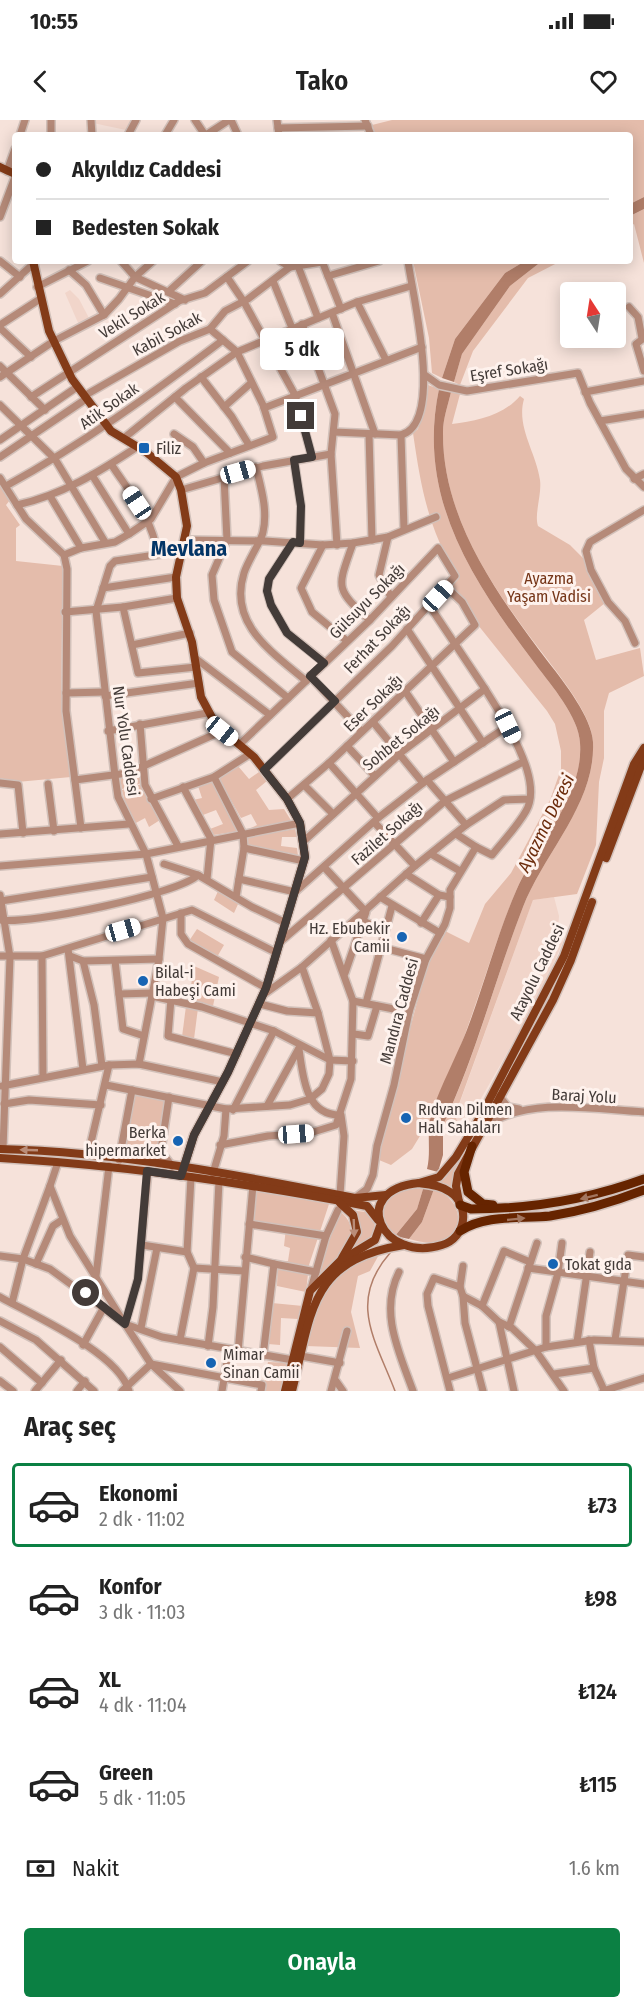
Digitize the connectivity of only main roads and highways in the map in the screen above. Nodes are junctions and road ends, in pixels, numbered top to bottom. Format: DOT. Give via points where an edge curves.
graph roads {
  1 [pos="32,264"];
  2 [pos="644,748"];
  3 [pos="644,758"];
  4 [pos="472,1146"];
  5 [pos="1,1152"];
  6 [pos="182,1172"];
  7 [pos="216,1177"];
  8 [pos="644,1179"];
  9 [pos="419,1184"];
  10 [pos="644,1190"];
  11 [pos="386,1195"];
  12 [pos="338,1197"];
  13 [pos="460,1204"];
  14 [pos="550,1205"];
  15 [pos="379,1223"];
  16 [pos="460,1231"];
  17 [pos="404,1245"];
  18 [pos="340,1261"];
  19 [pos="297,1358"];
  20 [pos="285,1391"];
  21 [pos="292,1391"];
  1 -- 6 [label="main road" via="54,341 77,387 106,425 176,477 182,490 187,526 176,577 177,598 190,633 207,713 250,754 287,799 300,823 304,841 295,892 263,996 224,1082 194,1135"];
  2 -- 9 [label="main road, Atayolu Caddesi" via="631,772 564,957 482,1114 447,1170"];
  3 -- 4 [label="main road, Atayolu Caddesi" via="571,960"];
  4 -- 13 [label="main road, Atayolu Caddesi" via="458,1174"];
  4 -- 14 [label="highway" via="464,1172 468,1192 476,1199 483,1204"];
  5 -- 6 [label="main road" via="58,1162"];
  6 -- 5 [label="main road, one-way" via="172,1166 119,1156"];
  6 -- 7 [label="main road"];
  6 -- 7 [label="main road" via="191,1177"];
  7 -- 12 [label="main road"];
  7 -- 12 [label="main road"];
  8 -- 14 [label="highway, one-way" via="596,1196"];
  9 -- 11 [label="main road" via="402,1186"];
  9 -- 13 [label="main road" via="437,1185"];
  16 -- 10 [label="highway, one-way" via="482,1221 550,1216 596,1207"];
  11 -- 12 [label="main road"];
  11 -- 15 [label="main road" via="379,1208"];
  12 -- 15 [label="main road" via="367,1206"];
  12 -- 18 [label="main road, one-way" via="356,1224 354,1240"];
  13 -- 14 [label="highway" via="471,1209"];
  13 -- 16 [label="main road"];
  15 -- 17 [label="main road" via="389,1237"];
  15 -- 18 [label="main road" via="379,1234 368,1246"];
  16 -- 17 [label="main road" via="442,1245"];
  17 -- 19 [label="main road" via="370,1252 344,1267 315,1298"];
  18 -- 19 [label="main road" via="310,1292"];
  19 -- 20 [label="main road"];
  19 -- 21 [label="main road"];
}
